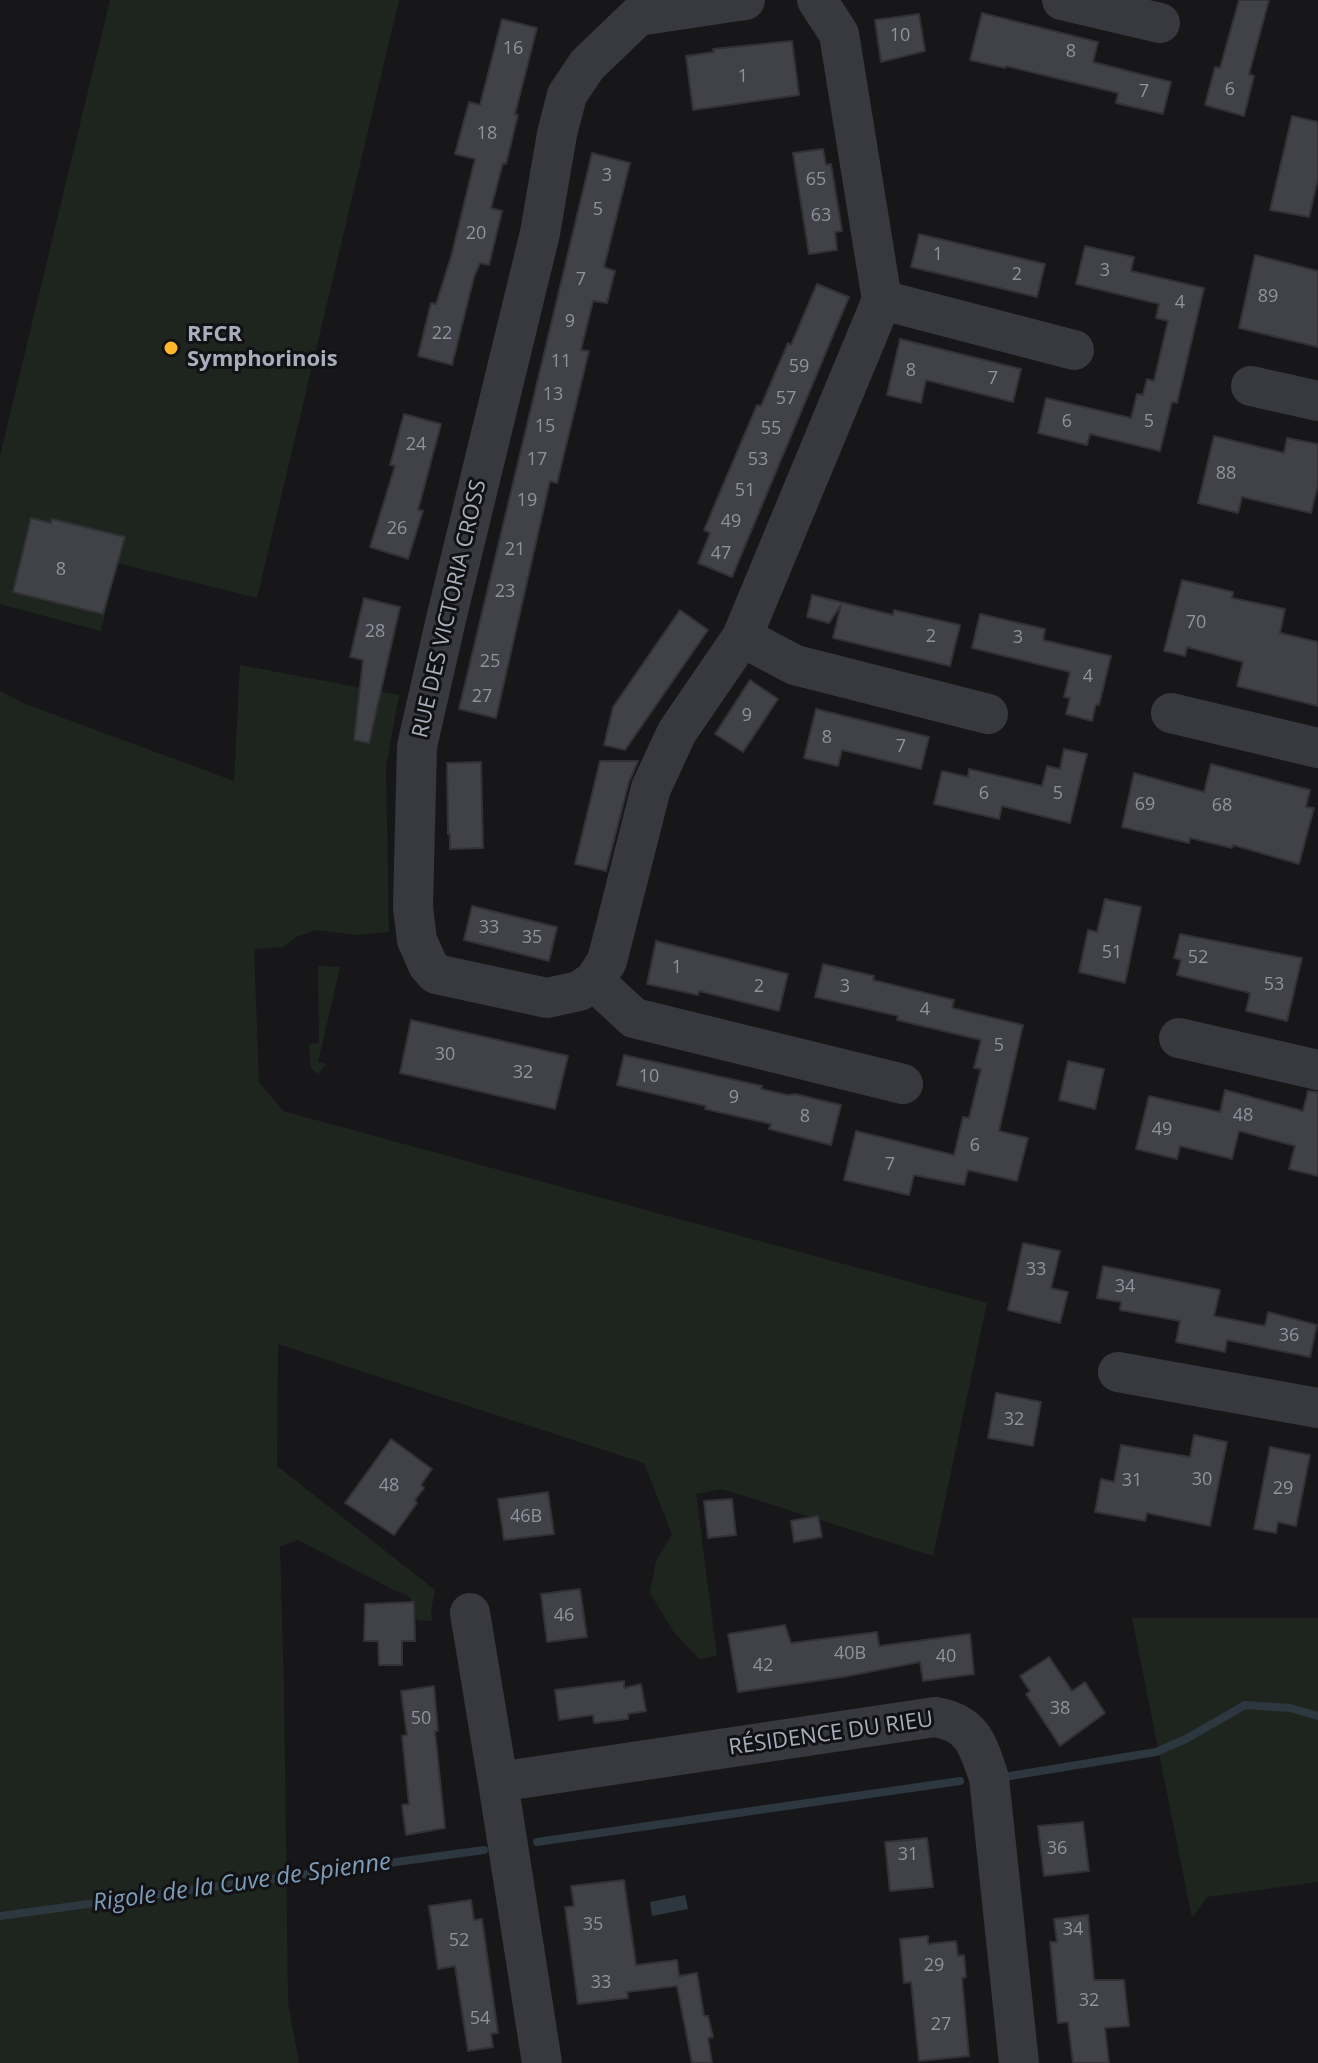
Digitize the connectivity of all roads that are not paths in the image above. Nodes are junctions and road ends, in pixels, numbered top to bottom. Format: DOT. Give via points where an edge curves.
graph roads {
  1 [pos="745,0"];
  2 [pos="817,0"];
  3 [pos="1062,0"];
  4 [pos="684,4"];
  5 [pos="1160,23"];
  6 [pos="882,300"];
  7 [pos="1074,350"];
  8 [pos="1251,386"];
  9 [pos="1318,401"];
  10 [pos="742,637"];
  11 [pos="1171,713"];
  12 [pos="988,714"];
  13 [pos="1318,748"];
  14 [pos="594,981"];
  15 [pos="1179,1038"];
  16 [pos="1318,1070"];
  17 [pos="903,1084"];
  18 [pos="1118,1372"];
  19 [pos="1318,1408"];
  20 [pos="470,1613"];
  21 [pos="498,1782"];
  22 [pos="542,2063"];
  23 [pos="1019,2063"];
  1 -- 4 [label="street, RUE DES VICTORIA CROSS"];
  2 -- 6 [label="street" via="839,34"];
  3 -- 5 [label="street"];
  4 -- 14 [label="street, RUE DES VICTORIA CROSS" via="638,16 587,65 567,95 540,233 417,746 413,907 417,940 428,965 436,974 547,998 579,991"];
  6 -- 7 [label="street"];
  6 -- 10 [label="street"];
  8 -- 9 [label="street"];
  10 -- 12 [label="street" via="795,665"];
  10 -- 14 [label="street" via="677,732 651,788 607,961"];
  11 -- 13 [label="street"];
  14 -- 17 [label="street" via="634,1018"];
  15 -- 16 [label="street"];
  18 -- 19 [label="street"];
  20 -- 21 [label="street"];
  21 -- 22 [label="street"];
  21 -- 23 [label="street, RÉSIDENCE DU RIEU" via="935,1717 952,1720 974,1739 989,1778"];
}
